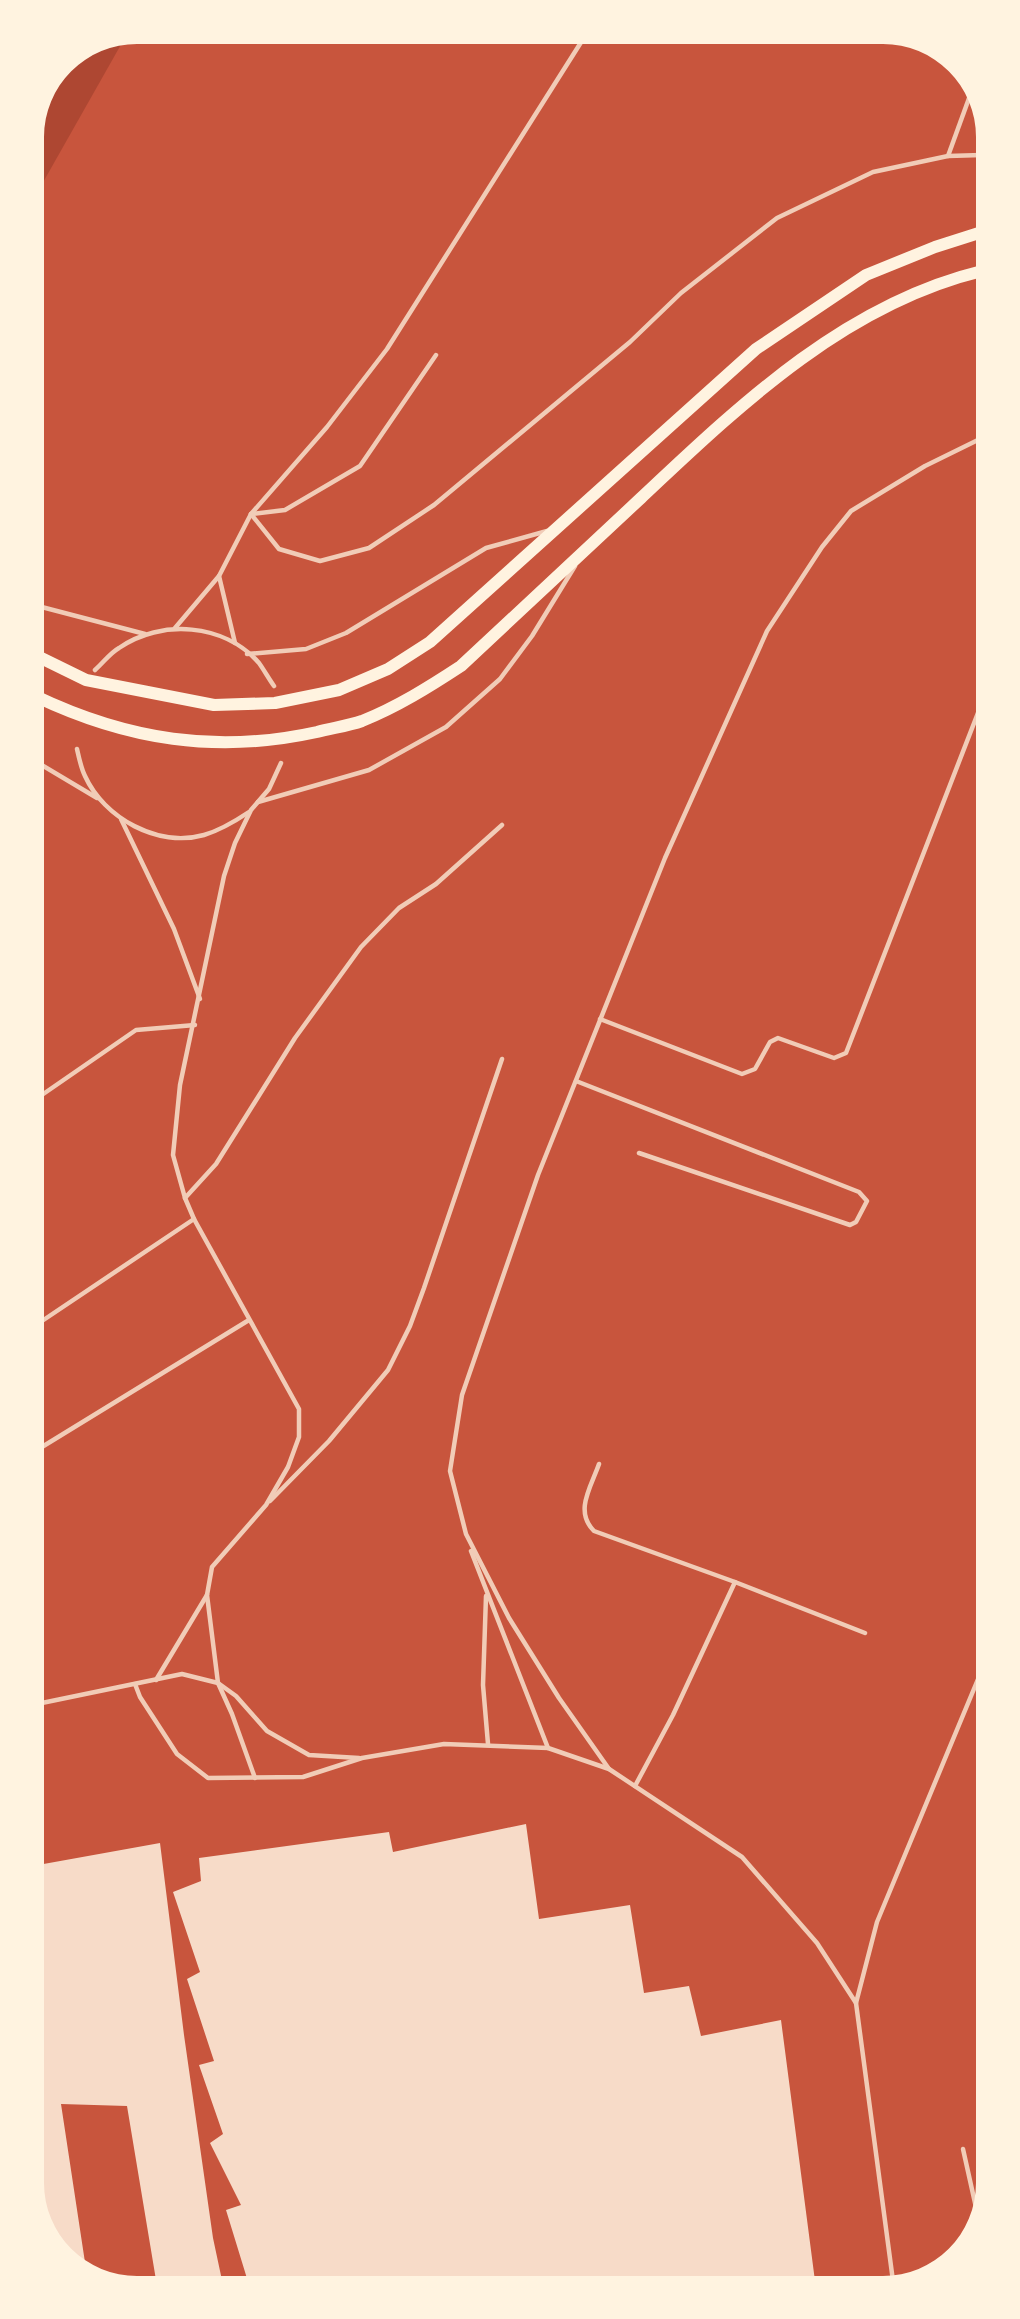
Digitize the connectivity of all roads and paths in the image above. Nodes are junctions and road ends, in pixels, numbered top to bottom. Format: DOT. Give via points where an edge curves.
graph roads {
  1 [pos="580,44"];
  2 [pos="969,99"];
  3 [pos="976,155"];
  4 [pos="948,156"];
  5 [pos="976,234"];
  6 [pos="976,273"];
  7 [pos="436,356"];
  8 [pos="976,441"];
  9 [pos="250,514"];
  10 [pos="555,529"];
  11 [pos="585,550"];
  12 [pos="219,576"];
  13 [pos="44,608"];
  14 [pos="175,628"];
  15 [pos="145,634"];
  16 [pos="235,644"];
  17 [pos="247,654"];
  18 [pos="44,660"];
  19 [pos="95,670"];
  20 [pos="274,686"];
  21 [pos="44,700"];
  22 [pos="976,718"];
  23 [pos="77,749"];
  24 [pos="281,763"];
  25 [pos="44,766"];
  26 [pos="100,800"];
  27 [pos="258,802"];
  28 [pos="251,810"];
  29 [pos="121,819"];
  30 [pos="502,825"];
  31 [pos="201,999"];
  32 [pos="600,1018"];
  33 [pos="195,1025"];
  34 [pos="501,1059"];
  35 [pos="576,1081"];
  36 [pos="44,1093"];
  37 [pos="639,1153"];
  38 [pos="185,1198"];
  39 [pos="194,1219"];
  40 [pos="44,1320"];
  41 [pos="249,1320"];
  42 [pos="44,1446"];
  43 [pos="599,1464"];
  44 [pos="266,1505"];
  45 [pos="466,1534"];
  46 [pos="735,1582"];
  47 [pos="486,1593"];
  48 [pos="207,1595"];
  49 [pos="866,1633"];
  50 [pos="156,1680"];
  51 [pos="218,1683"];
  52 [pos="135,1684"];
  53 [pos="976,1684"];
  54 [pos="44,1703"];
  55 [pos="488,1744"];
  56 [pos="548,1748"];
  57 [pos="362,1758"];
  58 [pos="609,1769"];
  59 [pos="255,1778"];
  60 [pos="635,1786"];
  61 [pos="856,2003"];
  62 [pos="963,2149"];
  63 [pos="974,2201"];
  64 [pos="892,2275"];
  1 -- 9 [label="lane" via="387,349 327,427"];
  2 -- 4 [label="lane"];
  3 -- 4 [label="lane"];
  4 -- 9 [label="lane" via="873,172 777,219 681,293 630,342 434,505 369,548 320,561 279,549"];
  5 -- 10 [label="main road" via="866,275 816,306 717,381"];
  6 -- 11 [label="main road" via="894,303 826,341 733,412"];
  7 -- 9 [label="lane" via="360,466 285,510"];
  8 -- 32 [label="lane" via="925,466 851,511 822,547 767,631 665,858"];
  9 -- 12 [label="lane"];
  10 -- 17 [label="lane" via="486,548 346,633 306,649"];
  10 -- 18 [label="main road" via="430,642 388,669 339,690 275,702 214,705 86,680"];
  11 -- 21 [label="main road" via="460,666 413,698 359,722 285,739 216,743 156,738 79,717"];
  11 -- 27 [label="lane" via="532,636 500,679 446,727 369,770"];
  12 -- 14 [label="lane"];
  12 -- 16 [label="lane"];
  13 -- 15 [label="lane"];
  14 -- 15 [label="lane"];
  14 -- 16 [label="lane" via="206,631"];
  15 -- 19 [label="lane" via="118,648"];
  16 -- 17 [label="lane"];
  17 -- 20 [label="lane" via="258,662"];
  22 -- 32 [label="lane" via="846,1053 834,1058 778,1038 770,1042 755,1069 742,1074"];
  23 -- 26 [label="lane" via="85,776"];
  24 -- 27 [label="lane"];
  25 -- 26 [label="lane"];
  26 -- 29 [label="lane"];
  27 -- 28 [label="lane"];
  28 -- 29 [label="lane" via="228,826 202,836 155,834"];
  28 -- 31 [label="lane" via="224,876"];
  29 -- 31 [label="lane" via="174,929"];
  30 -- 38 [label="lane" via="436,884 399,908 361,947 295,1038 216,1164"];
  31 -- 33 [label="lane"];
  32 -- 35 [label="lane"];
  33 -- 36 [label="lane" via="136,1030"];
  33 -- 38 [label="lane" via="180,1085 173,1155"];
  34 -- 44 [label="lane" via="424,1288 388,1371 329,1441"];
  35 -- 37 [label="lane" via="858,1192 867,1201 856,1222 850,1225"];
  35 -- 45 [label="lane" via="538,1175 462,1395 450,1471"];
  38 -- 39 [label="lane"];
  39 -- 40 [label="lane"];
  39 -- 41 [label="lane"];
  41 -- 42 [label="lane"];
  41 -- 44 [label="lane" via="299,1409 295,1447"];
  43 -- 46 [label="lane" via="583,1509 584,1521 594,1531"];
  44 -- 48 [label="lane" via="212,1567"];
  45 -- 47 [label="lane"];
  45 -- 58 [label="lane" via="509,1618"];
  46 -- 49 [label="lane"];
  46 -- 60 [label="lane"];
  47 -- 55 [label="lane" via="483,1685"];
  47 -- 56 [label="lane"];
  48 -- 50 [label="lane"];
  48 -- 51 [label="lane"];
  50 -- 51 [label="lane" via="182,1674"];
  50 -- 52 [label="lane"];
  51 -- 57 [label="lane" via="236,1695 267,1731 309,1755"];
  51 -- 59 [label="lane"];
  52 -- 54 [label="lane"];
  52 -- 59 [label="lane" via="177,1754 208,1778"];
  53 -- 61 [label="lane" via="877,1922"];
  55 -- 56 [label="lane"];
  55 -- 57 [label="lane" via="444,1744"];
  56 -- 58 [label="lane"];
  57 -- 59 [label="lane" via="303,1777"];
  58 -- 60 [label="lane"];
  60 -- 61 [label="lane" via="742,1857 818,1943"];
  61 -- 64 [label="lane"];
  62 -- 63 [label="lane"];
}
